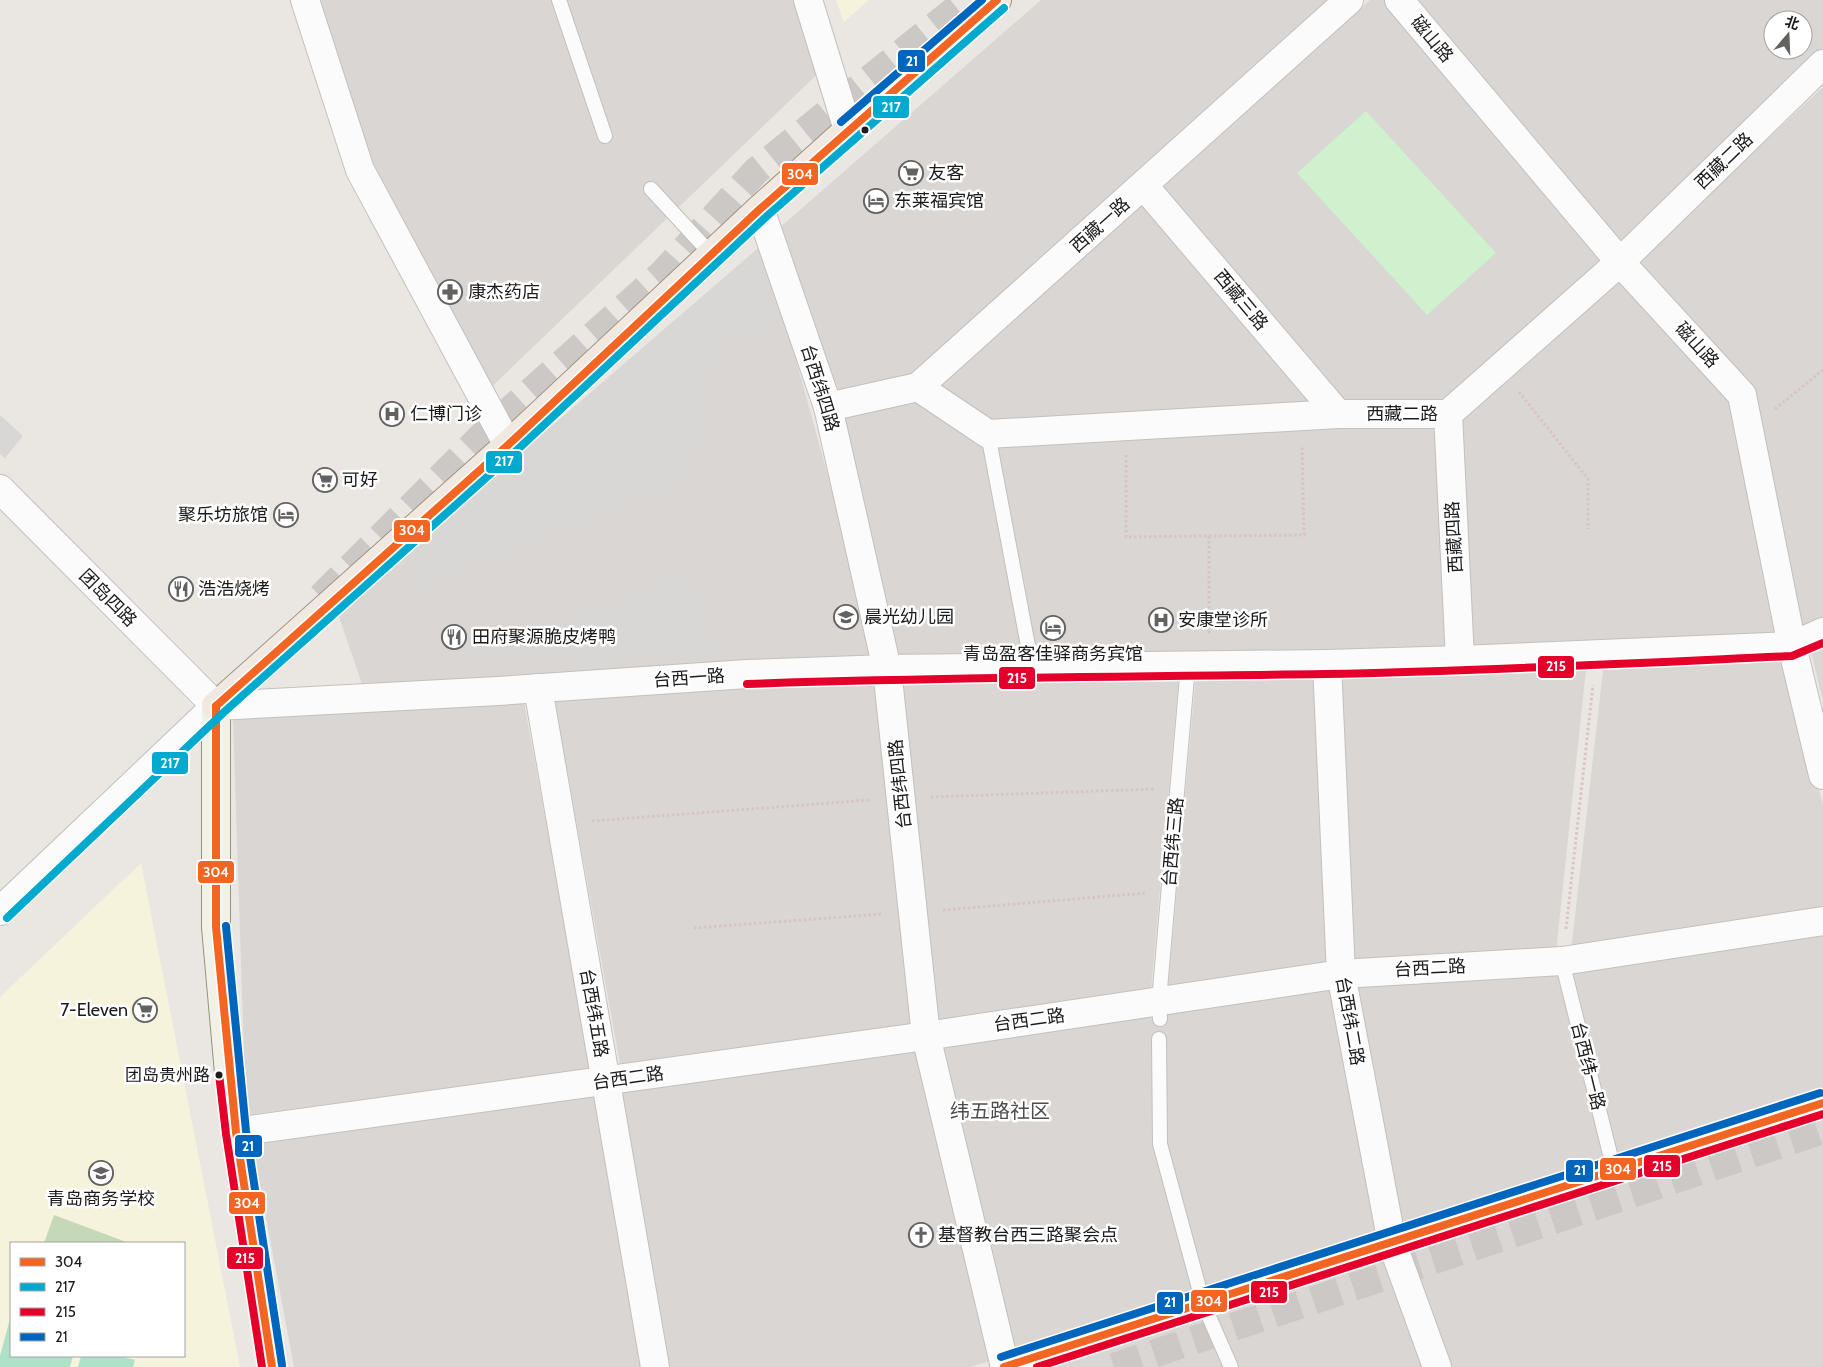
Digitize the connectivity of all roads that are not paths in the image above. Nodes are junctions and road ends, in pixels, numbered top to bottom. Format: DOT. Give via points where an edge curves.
graph roads {
  1 [pos="305,0"];
  2 [pos="559,0"];
  3 [pos="808,0"];
  4 [pos="997,0"];
  5 [pos="1349,0"];
  6 [pos="1399,0"];
  7 [pos="1823,64"];
  8 [pos="848,130"];
  9 [pos="604,136"];
  10 [pos="1144,186"];
  11 [pos="651,189"];
  12 [pos="760,209"];
  13 [pos="712,255"];
  14 [pos="1620,262"];
  15 [pos="918,387"];
  16 [pos="828,407"];
  17 [pos="1338,414"];
  18 [pos="1448,414"];
  19 [pos="988,434"];
  20 [pos="508,445"];
  21 [pos="0,489"];
  22 [pos="1823,632"];
  23 [pos="1792,646"];
  24 [pos="1460,660"];
  25 [pos="1327,664"];
  26 [pos="1199,665"];
  27 [pos="1032,667"];
  28 [pos="888,668"];
  29 [pos="538,688"];
  30 [pos="216,706"];
  31 [pos="1823,775"];
  32 [pos="0,911"];
  33 [pos="1823,921"];
  34 [pos="1562,961"];
  35 [pos="1341,974"];
  36 [pos="1160,1010"];
  37 [pos="926,1036"];
  38 [pos="1160,1039"];
  39 [pos="606,1081"];
  40 [pos="1823,1103"];
  41 [pos="236,1132"];
  42 [pos="1614,1170"];
  43 [pos="1392,1243"];
  44 [pos="1203,1303"];
  45 [pos="272,1367"];
  46 [pos="655,1367"];
  47 [pos="1005,1367"];
  48 [pos="1231,1367"];
  49 [pos="1437,1367"];
  1 -- 20 [label="street" via="360,170"];
  2 -- 9 [label="lane"];
  3 -- 8 [label="street"];
  4 -- 8 [label="main road"];
  5 -- 10 [label="street, 西藏一路"];
  6 -- 14 [label="street, 磁山路"];
  7 -- 14 [label="street, 西藏二路"];
  8 -- 12 [label="main road"];
  10 -- 15 [label="street, 西藏一路"];
  10 -- 17 [label="street, 西藏三路"];
  11 -- 13 [label="lane"];
  12 -- 13 [label="main road"];
  12 -- 16 [label="street, 台西纬四路"];
  13 -- 20 [label="main road"];
  14 -- 18 [label="street, 西藏二路"];
  14 -- 23 [label="street, 磁山路" via="1742,395"];
  15 -- 16 [label="street, 西藏一路"];
  15 -- 19 [label="street"];
  16 -- 28 [label="street, 台西纬四路"];
  17 -- 18 [label="street, 西藏二路"];
  17 -- 19 [label="street, 西藏二路"];
  18 -- 24 [label="street, 西藏四路"];
  19 -- 27 [label="lane"];
  20 -- 30 [label="main road"];
  21 -- 30 [label="street, 团岛四路"];
  22 -- 23 [label="street"];
  23 -- 24 [label="street, 台西一路"];
  23 -- 31 [label="street, 磁山路"];
  24 -- 25 [label="street, 台西一路"];
  25 -- 26 [label="street, 台西一路"];
  25 -- 35 [label="street, 台西纬二路"];
  26 -- 27 [label="street, 台西一路"];
  26 -- 36 [label="lane, 台西纬三路" via="1178,788"];
  27 -- 28 [label="street, 台西一路"];
  28 -- 29 [label="street, 台西一路"];
  28 -- 37 [label="street, 台西纬四路"];
  29 -- 30 [label="street, 台西一路"];
  29 -- 39 [label="street, 台西纬五路"];
  30 -- 32 [label="street"];
  30 -- 41 [label="main road" via="216,927"];
  33 -- 34 [label="street, 台西二路"];
  34 -- 35 [label="street, 台西二路"];
  34 -- 42 [label="lane, 台西纬一路"];
  35 -- 36 [label="street, 台西二路"];
  35 -- 43 [label="street, 台西纬二路"];
  36 -- 37 [label="street, 台西二路"];
  37 -- 39 [label="street, 台西二路"];
  37 -- 47 [label="street, 台西纬四路"];
  38 -- 44 [label="lane" via="1160,1144"];
  39 -- 41 [label="street, 台西二路"];
  39 -- 46 [label="street, 台西纬五路"];
  40 -- 42 [label="street"];
  41 -- 45 [label="main road"];
  42 -- 43 [label="street"];
  43 -- 44 [label="street"];
  43 -- 49 [label="street, 台西纬二路"];
  44 -- 47 [label="street"];
  44 -- 48 [label="lane"];
}
